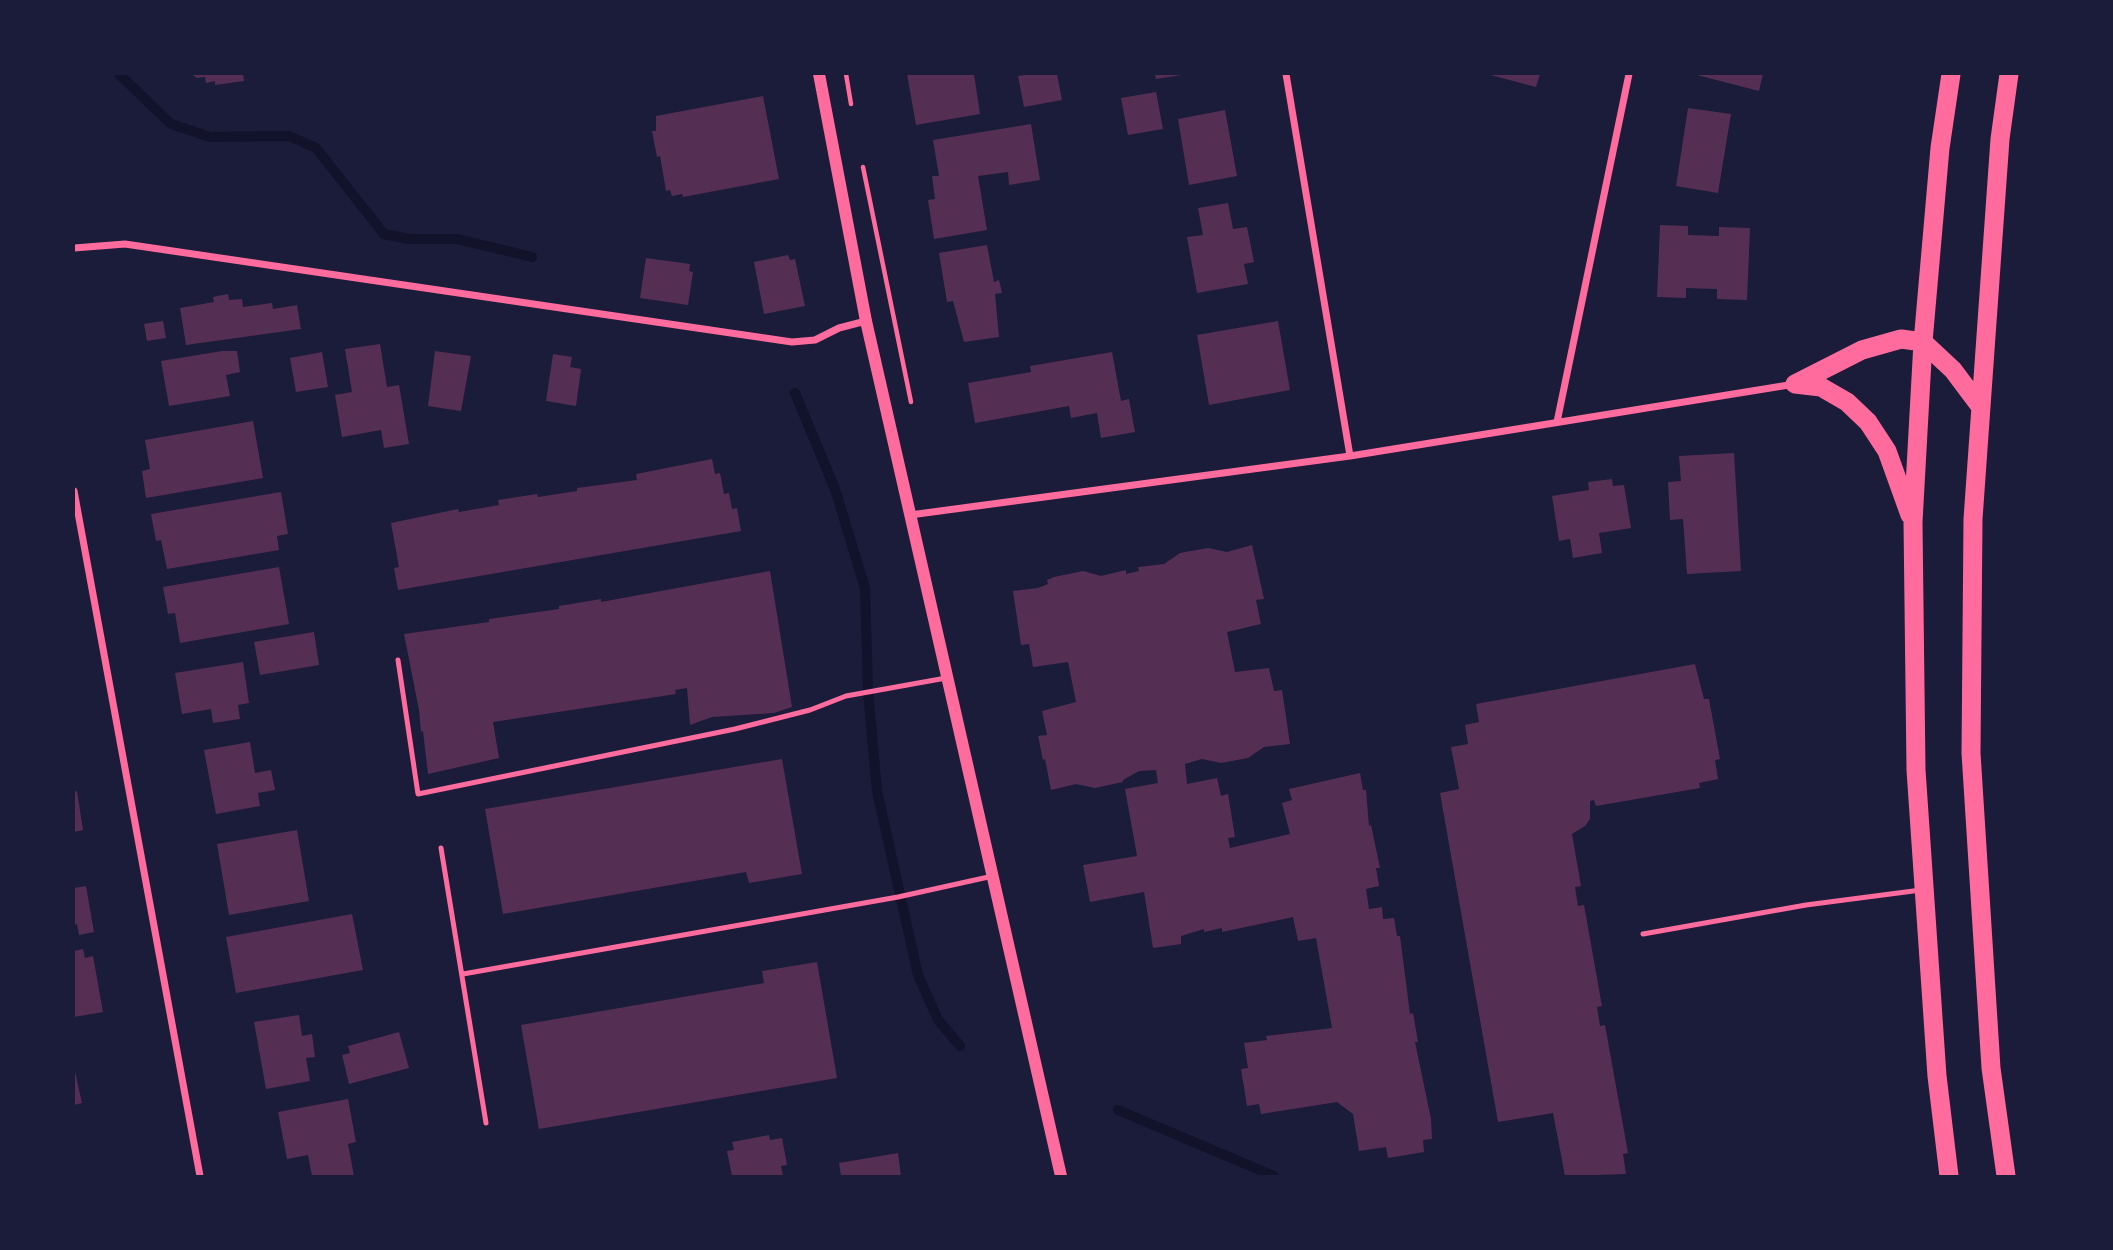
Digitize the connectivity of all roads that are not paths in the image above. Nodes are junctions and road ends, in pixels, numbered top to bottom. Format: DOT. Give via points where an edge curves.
graph roads {
  1 [pos="819,74"];
  2 [pos="1286,74"];
  3 [pos="1629,74"];
  4 [pos="1951,74"];
  5 [pos="2009,74"];
  6 [pos="74,248"];
  7 [pos="866,321"];
  8 [pos="1923,342"];
  9 [pos="1795,384"];
  10 [pos="1980,406"];
  11 [pos="1557,422"];
  12 [pos="1350,456"];
  13 [pos="74,491"];
  14 [pos="909,516"];
  15 [pos="1913,522"];
  16 [pos="398,660"];
  17 [pos="947,678"];
  18 [pos="441,848"];
  19 [pos="994,876"];
  20 [pos="1924,890"];
  21 [pos="1643,934"];
  22 [pos="463,974"];
  23 [pos="486,1123"];
  24 [pos="200,1177"];
  25 [pos="1061,1177"];
  26 [pos="1950,1177"];
  27 [pos="2006,1177"];
  1 -- 7 [label="street"];
  2 -- 12 [label="street"];
  3 -- 11 [label="street"];
  4 -- 8 [label="highway"];
  5 -- 10 [label="highway"];
  6 -- 7 [label="street" via="125,244 792,342 815,340"];
  7 -- 14 [label="street"];
  8 -- 9 [label="highway" via="1901,339 1862,350"];
  8 -- 10 [label="highway" via="1953,370"];
  8 -- 15 [label="highway"];
  9 -- 11 [label="street"];
  9 -- 15 [label="highway" via="1821,387 1868,422 1886,451"];
  10 -- 27 [label="highway" via="1973,519 1971,753 1991,1068"];
  11 -- 12 [label="street"];
  12 -- 14 [label="street"];
  13 -- 24 [label="street"];
  14 -- 17 [label="street"];
  15 -- 20 [label="highway" via="1916,769"];
  16 -- 17 [label="lane" via="418,794 734,729 846,696"];
  17 -- 19 [label="street"];
  18 -- 22 [label="lane"];
  19 -- 22 [label="lane"];
  19 -- 25 [label="street"];
  20 -- 21 [label="lane" via="1816,903"];
  20 -- 26 [label="highway" via="1937,1076"];
  22 -- 23 [label="lane"];
}
